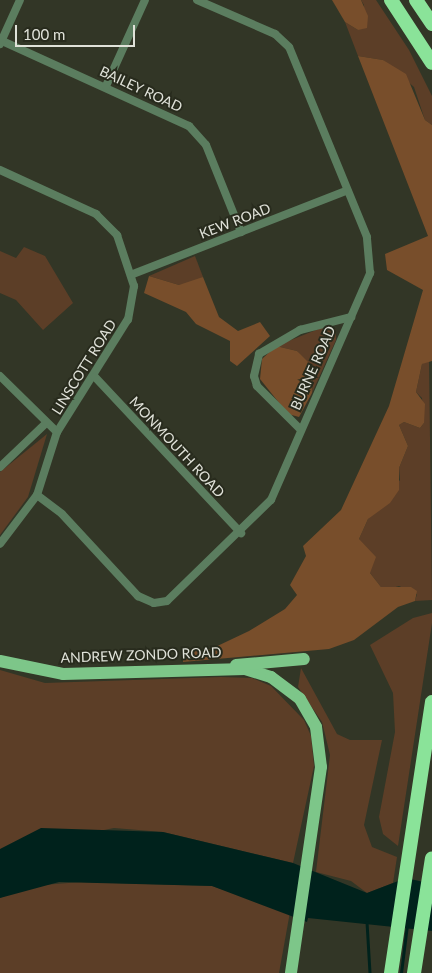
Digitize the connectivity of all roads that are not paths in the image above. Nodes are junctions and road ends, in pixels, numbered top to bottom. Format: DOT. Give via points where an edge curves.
graph roads {
  1 [pos="20,0"];
  2 [pos="145,0"];
  3 [pos="197,0"];
  4 [pos="391,0"];
  5 [pos="416,0"];
  6 [pos="432,24"];
  7 [pos="0,41"];
  8 [pos="432,63"];
  9 [pos="106,86"];
  10 [pos="0,170"];
  11 [pos="346,191"];
  12 [pos="241,232"];
  13 [pos="133,274"];
  14 [pos="351,317"];
  15 [pos="0,376"];
  16 [pos="95,377"];
  17 [pos="46,423"];
  18 [pos="300,429"];
  19 [pos="57,432"];
  20 [pos="0,467"];
  21 [pos="38,495"];
  22 [pos="241,534"];
  23 [pos="0,544"];
  24 [pos="304,659"];
  25 [pos="0,661"];
  26 [pos="231,668"];
  27 [pos="432,702"];
  28 [pos="432,858"];
  29 [pos="291,973"];
  30 [pos="392,973"];
  31 [pos="414,973"];
  1 -- 7 [label="street"];
  2 -- 9 [label="street"];
  3 -- 11 [label="street, BURNE ROAD" via="275,34 289,47"];
  4 -- 8 [label="highway"];
  5 -- 6 [label="highway"];
  7 -- 9 [label="street, BAILEY ROAD"];
  9 -- 12 [label="street, BAILEY ROAD" via="178,119 197,134 206,146"];
  10 -- 13 [label="street, LINSCOTT ROAD" via="96,214 117,235"];
  11 -- 12 [label="street, KEW ROAD"];
  11 -- 14 [label="street, BURNE ROAD" via="367,237 371,264"];
  12 -- 13 [label="street, KEW ROAD"];
  13 -- 16 [label="street, LINSCOTT ROAD" via="128,319"];
  14 -- 18 [label="street, BURNE ROAD"];
  14 -- 18 [label="street" via="300,330 259,354 254,376 257,386"];
  15 -- 17 [label="street"];
  16 -- 19 [label="street, LINSCOTT ROAD"];
  16 -- 22 [label="street, MONMOUTH ROAD"];
  17 -- 19 [label="street"];
  17 -- 20 [label="street"];
  18 -- 22 [label="street, BURNE ROAD" via="271,500"];
  19 -- 21 [label="street, LINSCOTT ROAD"];
  21 -- 22 [label="street, BURNE ROAD" via="62,514 138,596 154,603 167,601"];
  21 -- 23 [label="street, LINSCOTT ROAD"];
  24 -- 26 [label="main road"];
  25 -- 26 [label="main road, ANDREW ZONDO ROAD" via="83,674"];
  26 -- 29 [label="main road, ANDREW ZONDO ROAD" via="258,672 281,683 310,712 319,738 321,767"];
  27 -- 30 [label="highway"];
  28 -- 31 [label="highway"];
}
